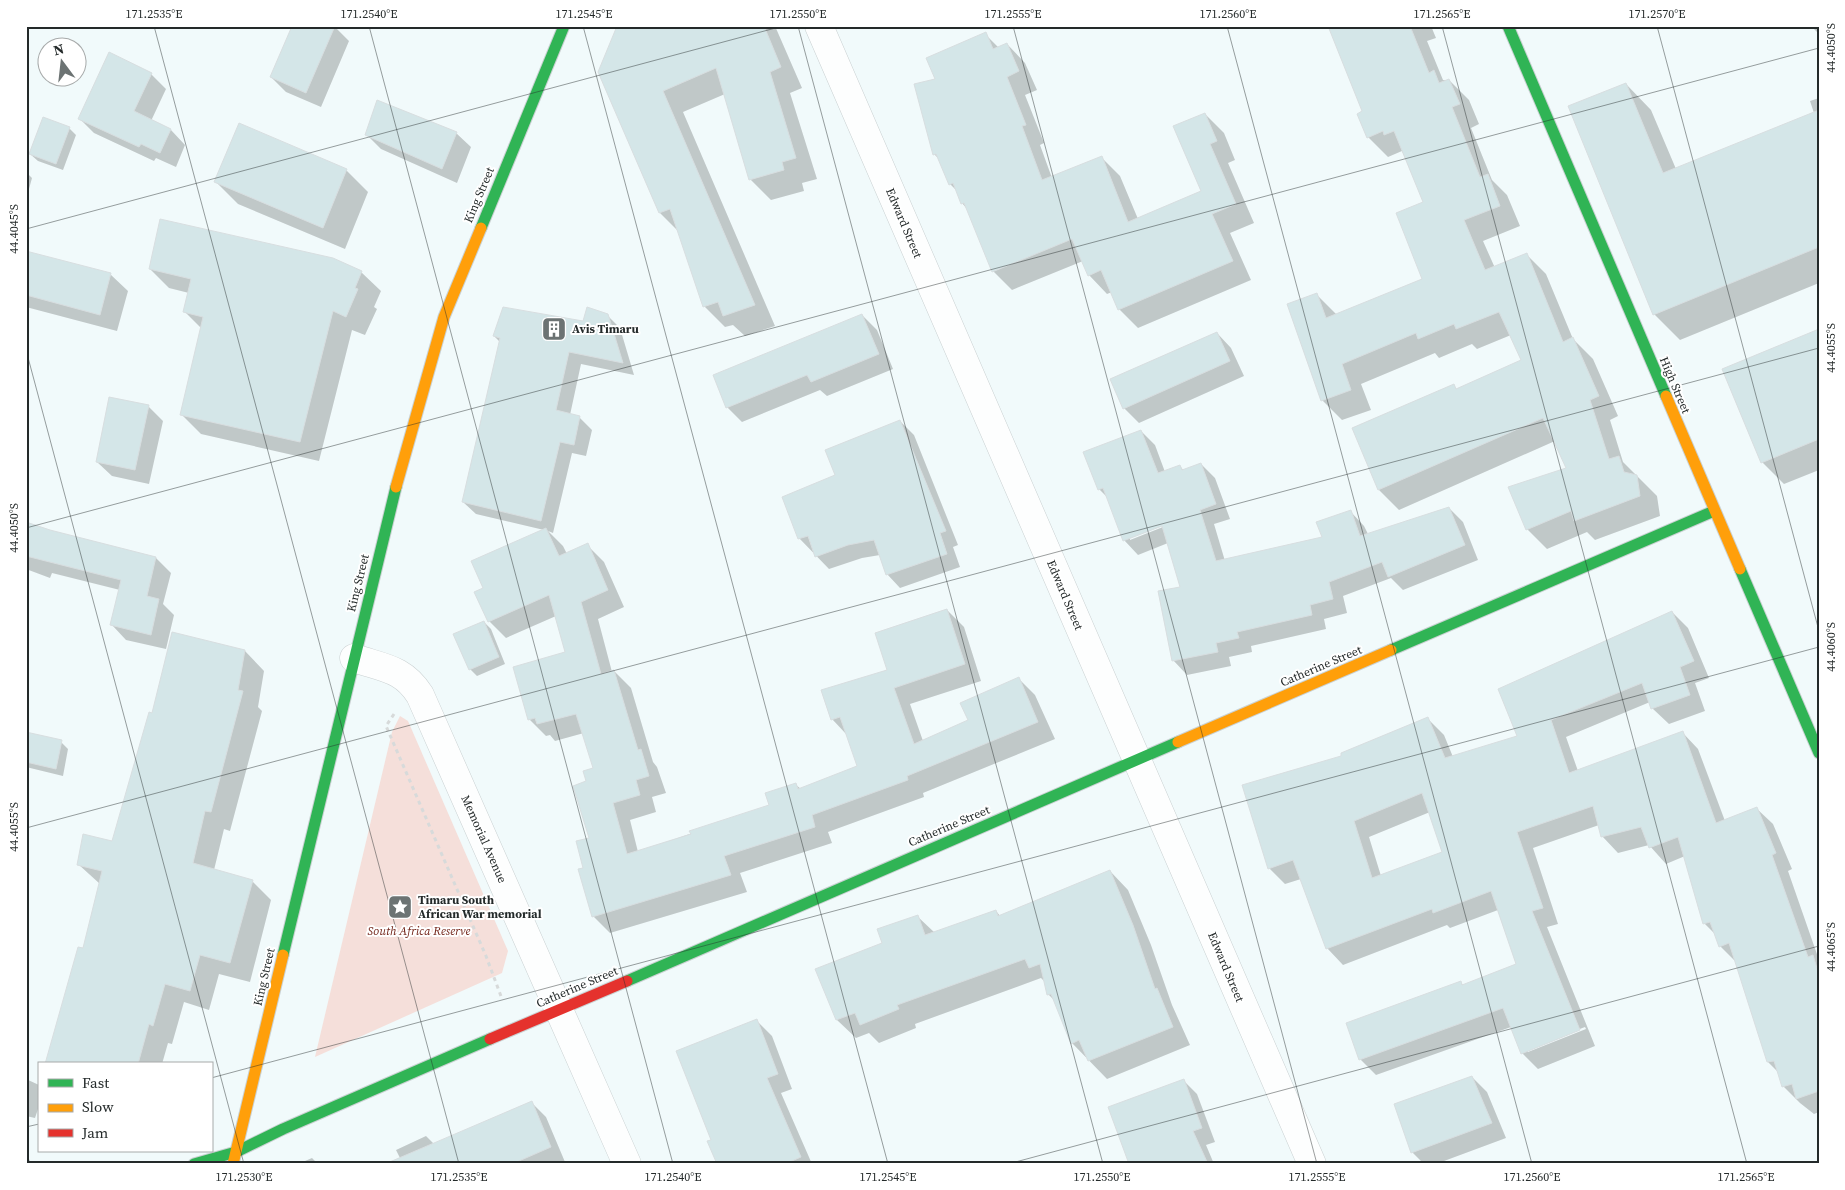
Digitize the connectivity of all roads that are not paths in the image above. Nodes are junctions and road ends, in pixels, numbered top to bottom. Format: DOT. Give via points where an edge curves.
graph roads {
  1 [pos="564,26"];
  2 [pos="819,26"];
  3 [pos="1508,26"];
  4 [pos="1714,511"];
  5 [pos="354,658"];
  6 [pos="1819,753"];
  7 [pos="1137,760"];
  8 [pos="560,1010"];
  9 [pos="235,1158"];
  10 [pos="194,1164"];
  11 [pos="627,1164"];
  12 [pos="1312,1164"];
  1 -- 5 [label="street, King Street" via="444,317 404,453"];
  2 -- 7 [label="street, Edward Street"];
  3 -- 4 [label="street, High Street"];
  4 -- 6 [label="street, High Street"];
  4 -- 7 [label="street, Catherine Street"];
  5 -- 8 [label="street, Memorial Avenue" via="401,673 420,695"];
  5 -- 9 [label="street, King Street"];
  7 -- 8 [label="street, Catherine Street"];
  7 -- 12 [label="street, Edward Street"];
  8 -- 9 [label="street, Catherine Street" via="283,1129"];
  8 -- 11 [label="street, Memorial Avenue"];
  9 -- 10 [label="street, Catherine Street"];
}
